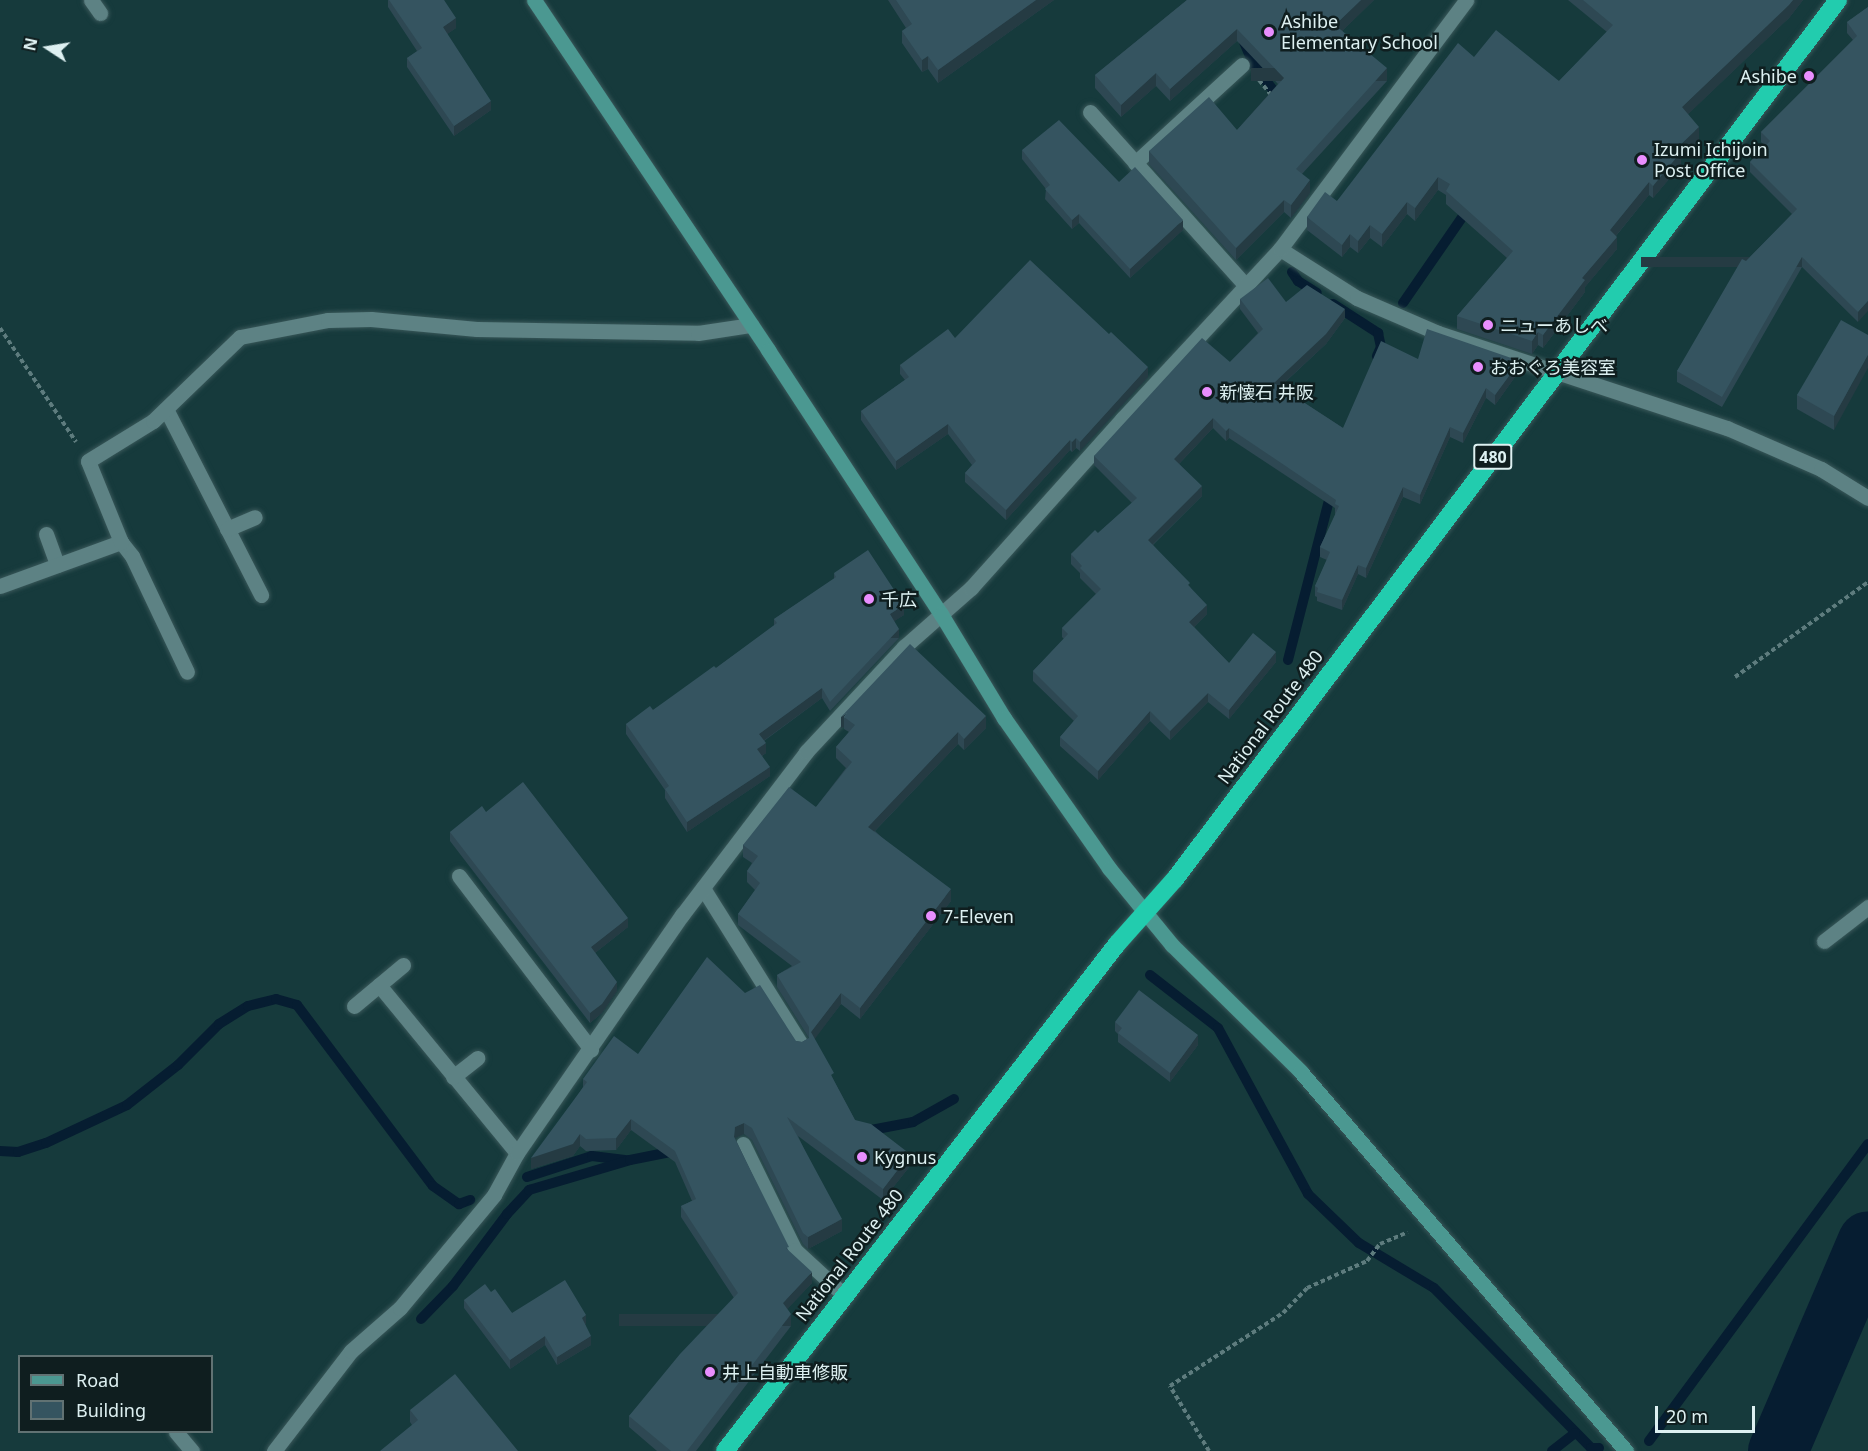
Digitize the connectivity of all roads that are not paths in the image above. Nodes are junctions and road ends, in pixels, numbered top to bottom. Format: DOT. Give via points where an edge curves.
graph roads {
  1 [pos="92,0"];
  2 [pos="534,0"];
  3 [pos="1466,0"];
  4 [pos="1838,0"];
  5 [pos="100,13"];
  6 [pos="1242,65"];
  7 [pos="1089,112"];
  8 [pos="1135,163"];
  9 [pos="1280,249"];
  10 [pos="1246,286"];
  11 [pos="751,324"];
  12 [pos="1555,373"];
  13 [pos="166,409"];
  14 [pos="1868,498"];
  15 [pos="255,517"];
  16 [pos="227,529"];
  17 [pos="46,534"];
  18 [pos="121,542"];
  19 [pos="57,565"];
  20 [pos="0,586"];
  21 [pos="261,595"];
  22 [pos="941,614"];
  23 [pos="188,672"];
  24 [pos="459,876"];
  25 [pos="703,888"];
  26 [pos="1868,908"];
  27 [pos="1146,912"];
  28 [pos="1824,940"];
  29 [pos="403,965"];
  30 [pos="379,986"];
  31 [pos="354,1006"];
  32 [pos="801,1044"];
  33 [pos="591,1049"];
  34 [pos="477,1058"];
  35 [pos="453,1077"];
  36 [pos="743,1144"];
  37 [pos="517,1154"];
  38 [pos="844,1295"];
  39 [pos="178,1433"];
  40 [pos="1625,1450"];
  41 [pos="192,1451"];
  42 [pos="274,1451"];
  43 [pos="725,1451"];
  1 -- 5 [label="street"];
  2 -- 11 [label="street"];
  3 -- 9 [label="street"];
  4 -- 12 [label="highway, National Route 480 / 480"];
  6 -- 8 [label="street"];
  7 -- 8 [label="street"];
  8 -- 10 [label="street"];
  9 -- 10 [label="street"];
  9 -- 12 [label="street" via="1357,298 1438,333"];
  10 -- 22 [label="street" via="971,588"];
  11 -- 13 [label="street" via="698,333 477,329 328,320 240,337"];
  11 -- 22 [label="street"];
  12 -- 14 [label="street" via="1727,428 1821,469"];
  12 -- 27 [label="highway, National Route 480 / 480" via="1175,879"];
  13 -- 16 [label="street"];
  13 -- 18 [label="street" via="88,461"];
  15 -- 16 [label="street"];
  16 -- 21 [label="street"];
  17 -- 19 [label="street"];
  18 -- 19 [label="street"];
  18 -- 23 [label="street" via="132,556"];
  19 -- 20 [label="street"];
  22 -- 25 [label="street" via="904,647 806,752"];
  22 -- 27 [label="street" via="1004,718 1109,868"];
  24 -- 33 [label="street"];
  25 -- 32 [label="street"];
  25 -- 33 [label="street"];
  26 -- 28 [label="street"];
  27 -- 38 [label="highway, National Route 480 / 480"];
  27 -- 40 [label="street" via="1172,945 1300,1071"];
  29 -- 30 [label="street"];
  30 -- 31 [label="street"];
  30 -- 35 [label="street"];
  33 -- 37 [label="street"];
  34 -- 35 [label="street"];
  35 -- 37 [label="street"];
  36 -- 38 [label="street" via="795,1250"];
  37 -- 42 [label="street" via="494,1195 400,1308 351,1351"];
  38 -- 43 [label="highway, National Route 480 / 480"];
  39 -- 41 [label="street"];
}
